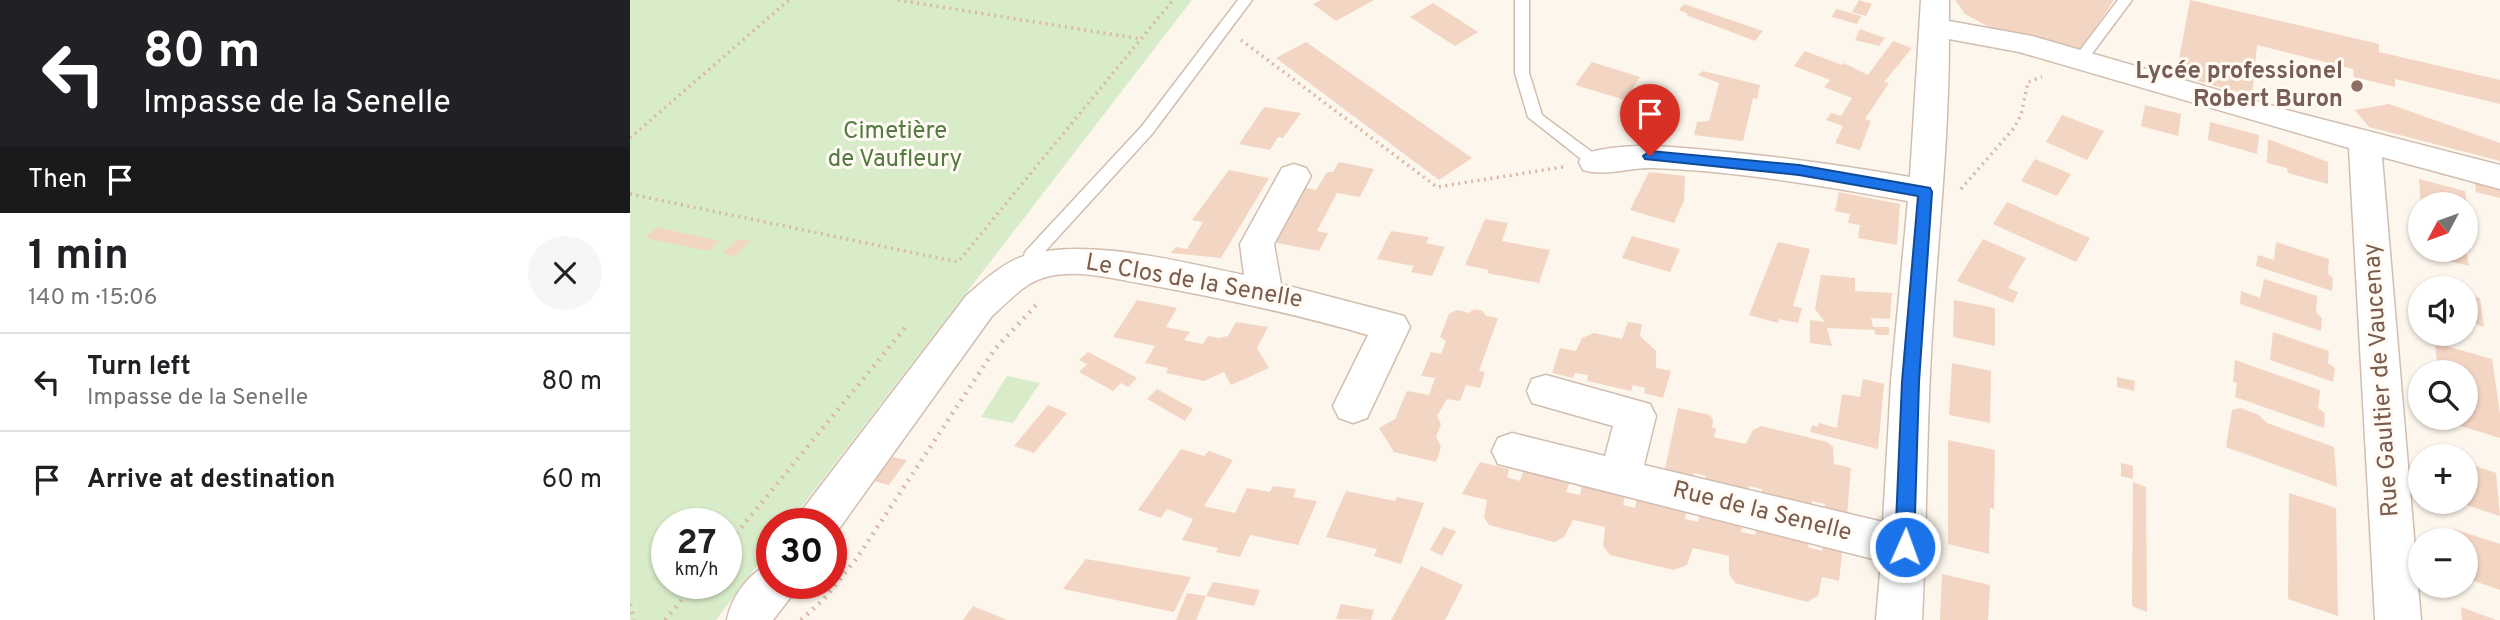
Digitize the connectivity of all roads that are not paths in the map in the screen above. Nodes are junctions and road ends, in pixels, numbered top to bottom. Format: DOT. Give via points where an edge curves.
graph roads {
  1 [pos="1245,0"];
  2 [pos="1522,0"];
  3 [pos="2125,0"];
  4 [pos="1935,13"];
  5 [pos="2080,60"];
  6 [pos="2365,141"];
  7 [pos="1595,162"];
  8 [pos="1294,176"];
  9 [pos="2500,177"];
  10 [pos="1925,192"];
  11 [pos="1029,270"];
  12 [pos="1264,293"];
  13 [pos="1546,391"];
  14 [pos="1353,406"];
  15 [pos="1512,451"];
  16 [pos="1620,477"];
  17 [pos="829,508"];
  18 [pos="1905,547"];
  19 [pos="762,599"];
  20 [pos="750,620"];
  21 [pos="1899,620"];
  22 [pos="2398,620"];
  1 -- 11 [label="lane" via="1147,130 1031,257"];
  2 -- 7 [label="lane" via="1522,73 1535,117"];
  3 -- 5 [label="lane"];
  4 -- 5 [label="street"];
  4 -- 10 [label="street"];
  5 -- 6 [label="street"];
  6 -- 9 [label="street"];
  6 -- 22 [label="street, Rue Gaultier de Vaucenay"];
  7 -- 10 [label="street" via="1650,156 1799,170"];
  8 -- 12 [label="street" via="1256,244"];
  10 -- 18 [label="street" via="1910,382"];
  11 -- 12 [label="street, Le Clos de la Senelle" via="1076,260"];
  11 -- 17 [label="street, Le Clos de la Senelle" via="979,306"];
  12 -- 14 [label="street, Le Clos de la Senelle" via="1391,327"];
  13 -- 16 [label="street" via="1636,416"];
  15 -- 16 [label="street, Rue de la Senelle"];
  16 -- 18 [label="street, Rue de la Senelle"];
  18 -- 21 [label="street"];
  19 -- 20 [label="street"];
}
